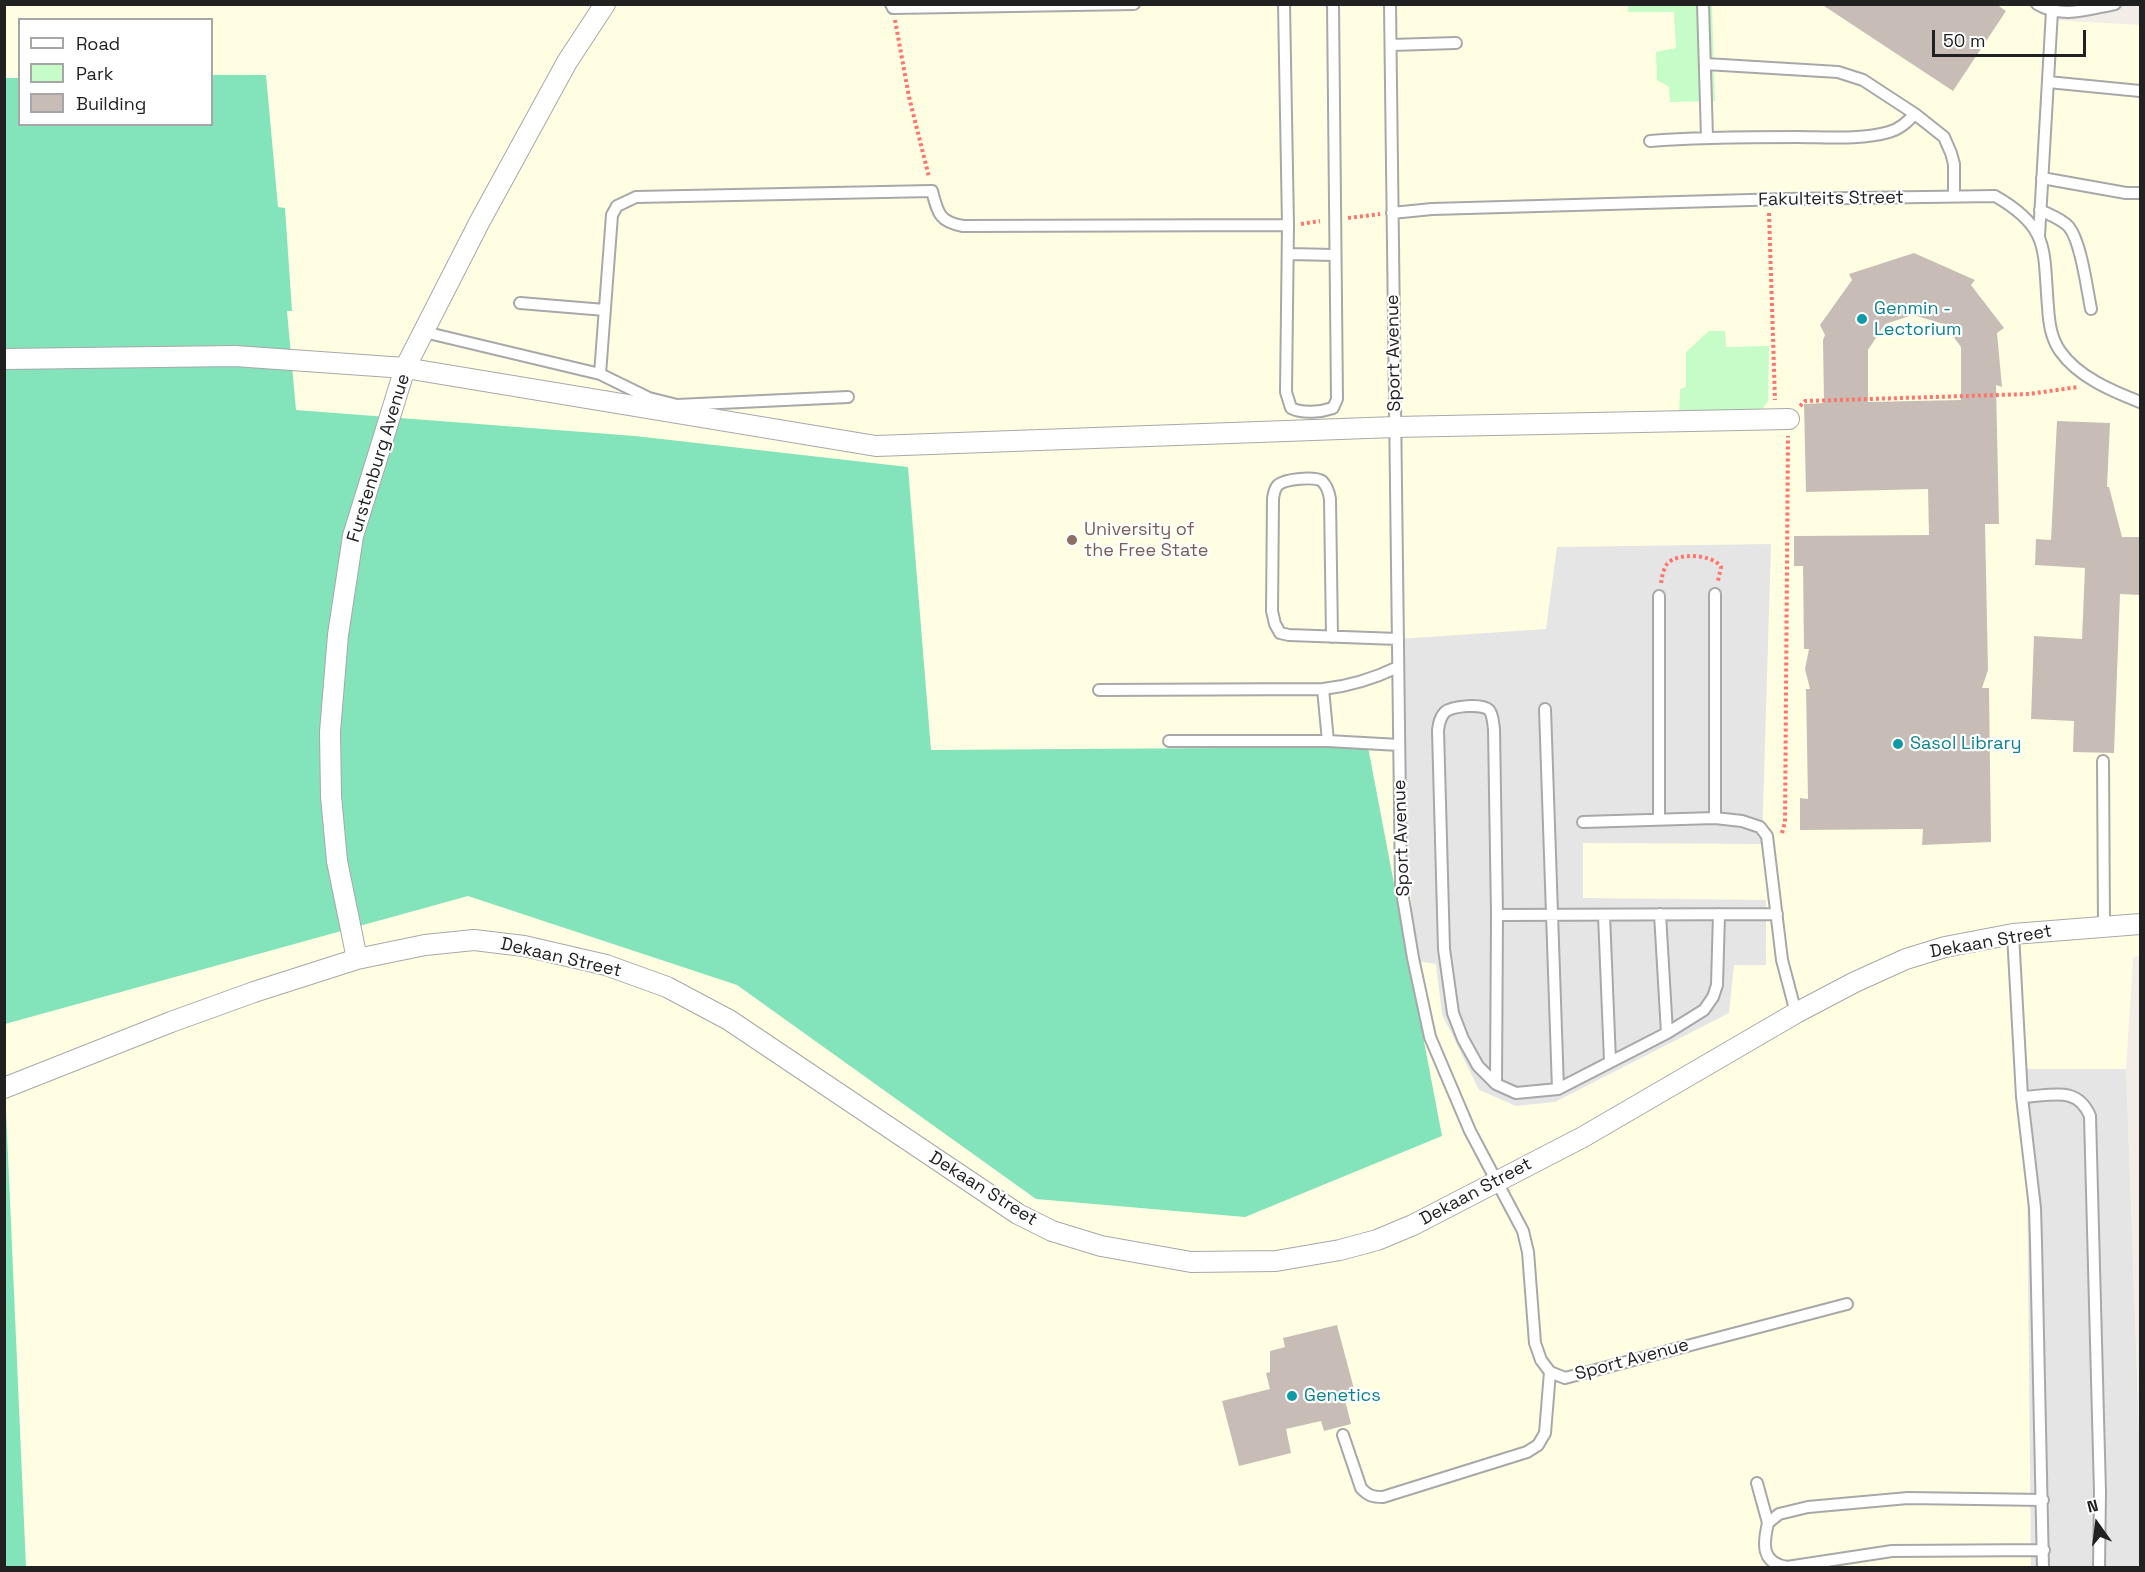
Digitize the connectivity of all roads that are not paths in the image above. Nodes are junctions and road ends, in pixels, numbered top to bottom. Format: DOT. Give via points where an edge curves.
graph roads {
  1 [pos="605,4"];
  2 [pos="1134,4"];
  3 [pos="1284,4"];
  4 [pos="1334,4"];
  5 [pos="1390,4"];
  6 [pos="1703,4"];
  7 [pos="2037,4"];
  8 [pos="2115,4"];
  9 [pos="892,6"];
  10 [pos="2052,11"];
  11 [pos="1456,43"];
  12 [pos="1390,45"];
  13 [pos="1706,64"];
  14 [pos="2048,82"];
  15 [pos="2140,91"];
  16 [pos="1915,114"];
  17 [pos="1707,137"];
  18 [pos="1650,141"];
  19 [pos="2042,178"];
  20 [pos="2140,193"];
  21 [pos="1954,196"];
  22 [pos="2040,210"];
  23 [pos="1392,213"];
  24 [pos="1288,225"];
  25 [pos="2039,237"];
  26 [pos="1288,254"];
  27 [pos="1335,255"];
  28 [pos="520,303"];
  29 [pos="2091,309"];
  30 [pos="605,310"];
  31 [pos="423,332"];
  32 [pos="4,359"];
  33 [pos="405,368"];
  34 [pos="600,374"];
  35 [pos="848,397"];
  36 [pos="2140,402"];
  37 [pos="1782,419"];
  38 [pos="1395,427"];
  39 [pos="1715,594"];
  40 [pos="1659,596"];
  41 [pos="1332,637"];
  42 [pos="1398,639"];
  43 [pos="1398,667"];
  44 [pos="1323,689"];
  45 [pos="1099,690"];
  46 [pos="1545,709"];
  47 [pos="1169,741"];
  48 [pos="1328,741"];
  49 [pos="1399,745"];
  50 [pos="2103,761"];
  51 [pos="1715,818"];
  52 [pos="1659,819"];
  53 [pos="1583,822"];
  54 [pos="1660,914"];
  55 [pos="1719,914"];
  56 [pos="1777,914"];
  57 [pos="1497,915"];
  58 [pos="1551,915"];
  59 [pos="1604,915"];
  60 [pos="2140,924"];
  61 [pos="2104,926"];
  62 [pos="2013,934"];
  63 [pos="357,959"];
  64 [pos="1796,1013"];
  65 [pos="1667,1033"];
  66 [pos="1610,1061"];
  67 [pos="1496,1084"];
  68 [pos="4,1088"];
  69 [pos="1558,1089"];
  70 [pos="2022,1097"];
  71 [pos="1496,1181"];
  72 [pos="1847,1304"];
  73 [pos="1550,1372"];
  74 [pos="1343,1435"];
  75 [pos="1757,1483"];
  76 [pos="2043,1500"];
  77 [pos="1768,1523"];
  78 [pos="2044,1550"];
  79 [pos="2043,1568"];
  80 [pos="2099,1568"];
  1 -- 31 [label="street, Furstenburg Avenue" via="567,62"];
  2 -- 9 [label="lane"];
  3 -- 24 [label="lane"];
  4 -- 27 [label="lane"];
  5 -- 12 [label="lane, Sport Avenue"];
  6 -- 13 [label="lane"];
  7 -- 10 [label="lane"];
  8 -- 10 [label="lane" via="2067,14"];
  10 -- 14 [label="lane"];
  11 -- 12 [label="lane"];
  12 -- 23 [label="lane, Sport Avenue"];
  13 -- 16 [label="lane" via="1838,72 1863,80"];
  13 -- 17 [label="lane"];
  14 -- 15 [label="lane"];
  14 -- 19 [label="lane"];
  16 -- 17 [label="lane" via="1900,127 1871,134"];
  16 -- 21 [label="lane" via="1944,137 1952,153"];
  17 -- 18 [label="lane"];
  19 -- 20 [label="lane" via="2126,194"];
  19 -- 22 [label="lane"];
  21 -- 23 [label="lane, Fakulteits Street"];
  21 -- 25 [label="lane, Fakulteits Street" via="1995,196 2017,208"];
  22 -- 25 [label="lane"];
  22 -- 29 [label="lane" via="2070,228"];
  23 -- 38 [label="lane, Sport Avenue"];
  24 -- 26 [label="lane"];
  24 -- 30 [label="lane" via="963,226 949,224 941,217 932,191 636,197 617,206 612,215"];
  25 -- 36 [label="lane, Fakulteits Street" via="2045,256 2049,322 2061,352 2100,384"];
  26 -- 27 [label="lane"];
  26 -- 27 [label="lane" via="1288,400 1297,411 1323,412 1333,408 1337,399"];
  28 -- 30 [label="lane"];
  30 -- 34 [label="lane"];
  31 -- 33 [label="street, Furstenburg Avenue"];
  31 -- 34 [label="lane"];
  32 -- 33 [label="street" via="235,356"];
  33 -- 38 [label="street" via="876,446"];
  33 -- 63 [label="street, Furstenburg Avenue" via="353,536 338,635 330,732 337,861"];
  34 -- 35 [label="lane" via="649,398 677,405"];
  37 -- 38 [label="street"];
  38 -- 42 [label="lane, Sport Avenue"];
  39 -- 51 [label="lane"];
  40 -- 52 [label="lane"];
  41 -- 41 [label="lane" via="1280,633 1275,624 1273,498 1275,489 1288,480 1315,479 1328,489"];
  41 -- 42 [label="lane"];
  42 -- 43 [label="lane, Sport Avenue"];
  43 -- 44 [label="lane" via="1372,679"];
  43 -- 49 [label="lane, Sport Avenue"];
  44 -- 45 [label="lane"];
  44 -- 48 [label="lane"];
  46 -- 58 [label="lane"];
  47 -- 48 [label="lane"];
  48 -- 49 [label="lane"];
  49 -- 71 [label="lane, Sport Avenue" via="1401,886 1430,1037"];
  50 -- 61 [label="lane"];
  51 -- 52 [label="lane"];
  51 -- 56 [label="lane" via="1760,827 1767,836"];
  52 -- 53 [label="lane"];
  54 -- 55 [label="lane"];
  54 -- 59 [label="lane"];
  54 -- 65 [label="lane"];
  55 -- 56 [label="lane"];
  55 -- 65 [label="lane" via="1717,985 1713,997 1704,1010"];
  56 -- 64 [label="lane" via="1782,960"];
  57 -- 58 [label="lane"];
  57 -- 67 [label="lane"];
  57 -- 67 [label="lane" via="1492,716 1481,706 1455,707 1440,719 1438,730 1444,950 1453,1013 1463,1039 1478,1066"];
  58 -- 59 [label="lane"];
  58 -- 69 [label="lane"];
  59 -- 66 [label="lane"];
  60 -- 61 [label="street, Dekaan Street"];
  61 -- 62 [label="street, Dekaan Street"];
  62 -- 64 [label="street, Dekaan Street" via="1906,959"];
  62 -- 70 [label="lane"];
  63 -- 68 [label="street, Dekaan Street" via="171,1022"];
  63 -- 71 [label="street, Dekaan Street" via="474,940 524,946 606,964 667,987 729,1020 1018,1214 1052,1231 1101,1246 1191,1262 1276,1261 1377,1240"];
  64 -- 71 [label="street, Dekaan Street" via="1583,1137"];
  65 -- 66 [label="lane"];
  66 -- 69 [label="lane"];
  67 -- 69 [label="lane" via="1516,1093"];
  70 -- 76 [label="lane" via="2035,1220"];
  70 -- 80 [label="lane" via="2079,1098 2090,1116"];
  71 -- 73 [label="lane, Sport Avenue" via="1523,1231 1535,1343"];
  72 -- 73 [label="lane, Sport Avenue" via="1565,1378"];
  73 -- 74 [label="lane" via="1545,1433 1538,1444 1527,1452 1383,1497 1372,1497 1361,1488"];
  75 -- 77 [label="lane"];
  76 -- 77 [label="lane" via="1908,1498 1808,1507 1779,1514"];
  76 -- 78 [label="lane"];
  77 -- 78 [label="lane" via="1767,1556 1778,1566 1787,1567 1892,1551"];
  78 -- 79 [label="lane"];
}
